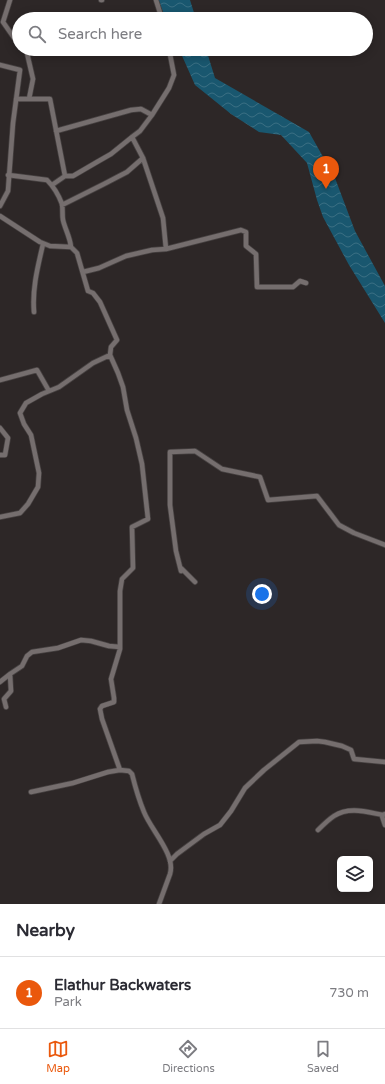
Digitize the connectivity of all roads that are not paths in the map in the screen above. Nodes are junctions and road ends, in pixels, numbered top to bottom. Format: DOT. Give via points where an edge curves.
graph roads {
  1 [pos="10,0"];
  2 [pos="156,0"];
  3 [pos="160,12"];
  4 [pos="12,35"];
  5 [pos="28,56"];
  6 [pos="170,56"];
  7 [pos="0,65"];
  8 [pos="16,99"];
  9 [pos="29,99"];
  10 [pos="152,115"];
  11 [pos="56,131"];
  12 [pos="132,137"];
  13 [pos="143,158"];
  14 [pos="8,175"];
  15 [pos="66,176"];
  16 [pos="52,185"];
  17 [pos="62,205"];
  18 [pos="0,206"];
  19 [pos="0,216"];
  20 [pos="43,244"];
  21 [pos="71,247"];
  22 [pos="166,249"];
  23 [pos="83,272"];
  24 [pos="306,283"];
  25 [pos="34,312"];
  26 [pos="110,355"];
  27 [pos="0,380"];
  28 [pos="49,391"];
  29 [pos="0,428"];
  30 [pos="0,455"];
  31 [pos="0,517"];
  32 [pos="385,545"];
  33 [pos="195,582"];
  34 [pos="120,647"];
  35 [pos="10,674"];
  36 [pos="0,682"];
  37 [pos="6,707"];
  38 [pos="385,762"];
  39 [pos="120,770"];
  40 [pos="31,792"];
  41 [pos="384,814"];
  42 [pos="385,825"];
  43 [pos="318,830"];
  44 [pos="170,861"];
  45 [pos="159,904"];
  1 -- 4 [label="street" via="3,22"];
  2 -- 3 [label="street"];
  5 -- 9 [label="street" via="33,79"];
  6 -- 10 [label="street" via="174,75"];
  7 -- 8 [label="street" via="20,70"];
  8 -- 9 [label="street"];
  8 -- 14 [label="street"];
  9 -- 11 [label="street" via="50,99"];
  10 -- 11 [label="street" via="141,109 131,110"];
  10 -- 12 [label="street"];
  11 -- 15 [label="street"];
  12 -- 13 [label="street"];
  12 -- 15 [label="street" via="111,154 73,176"];
  13 -- 17 [label="street" via="127,172"];
  13 -- 22 [label="street" via="163,218"];
  14 -- 16 [label="street" via="47,180"];
  14 -- 18 [label="street" via="8,192"];
  15 -- 16 [label="street"];
  16 -- 17 [label="street"];
  17 -- 21 [label="street" via="62,218"];
  19 -- 20 [label="street"];
  20 -- 21 [label="street"];
  20 -- 25 [label="street" via="35,281"];
  21 -- 23 [label="street" via="77,253"];
  22 -- 23 [label="street" via="126,256"];
  22 -- 24 [label="street" via="240,230 246,232 246,246 256,254 257,287 292,287 300,281"];
  23 -- 26 [label="street" via="88,291 100,302 117,340 111,347"];
  26 -- 28 [label="street"];
  26 -- 34 [label="street" via="120,380 141,457 148,519 132,527 133,568 122,579 120,591"];
  27 -- 28 [label="street" via="36,370"];
  28 -- 31 [label="street" via="26,404 20,413 31,435 39,473 38,487 20,513"];
  29 -- 30 [label="street" via="8,438 4,455"];
  32 -- 33 [label="street" via="339,525 317,496 268,500 260,477 222,468 195,451 170,452 170,505 176,551 180,569"];
  34 -- 35 [label="street" via="81,640 58,648 32,652 22,666"];
  34 -- 39 [label="street" via="111,679 114,702 100,709"];
  35 -- 36 [label="street"];
  35 -- 37 [label="street" via="11,691 4,699"];
  38 -- 44 [label="street" via="354,759 351,750 342,746 317,741 299,742 245,788 220,825 204,834"];
  39 -- 40 [label="street"];
  39 -- 44 [label="street" via="132,774 143,812"];
  41 -- 42 [label="street" via="382,816"];
  41 -- 43 [label="street" via="348,810 335,815"];
  44 -- 45 [label="street" via="172,869"];
}
